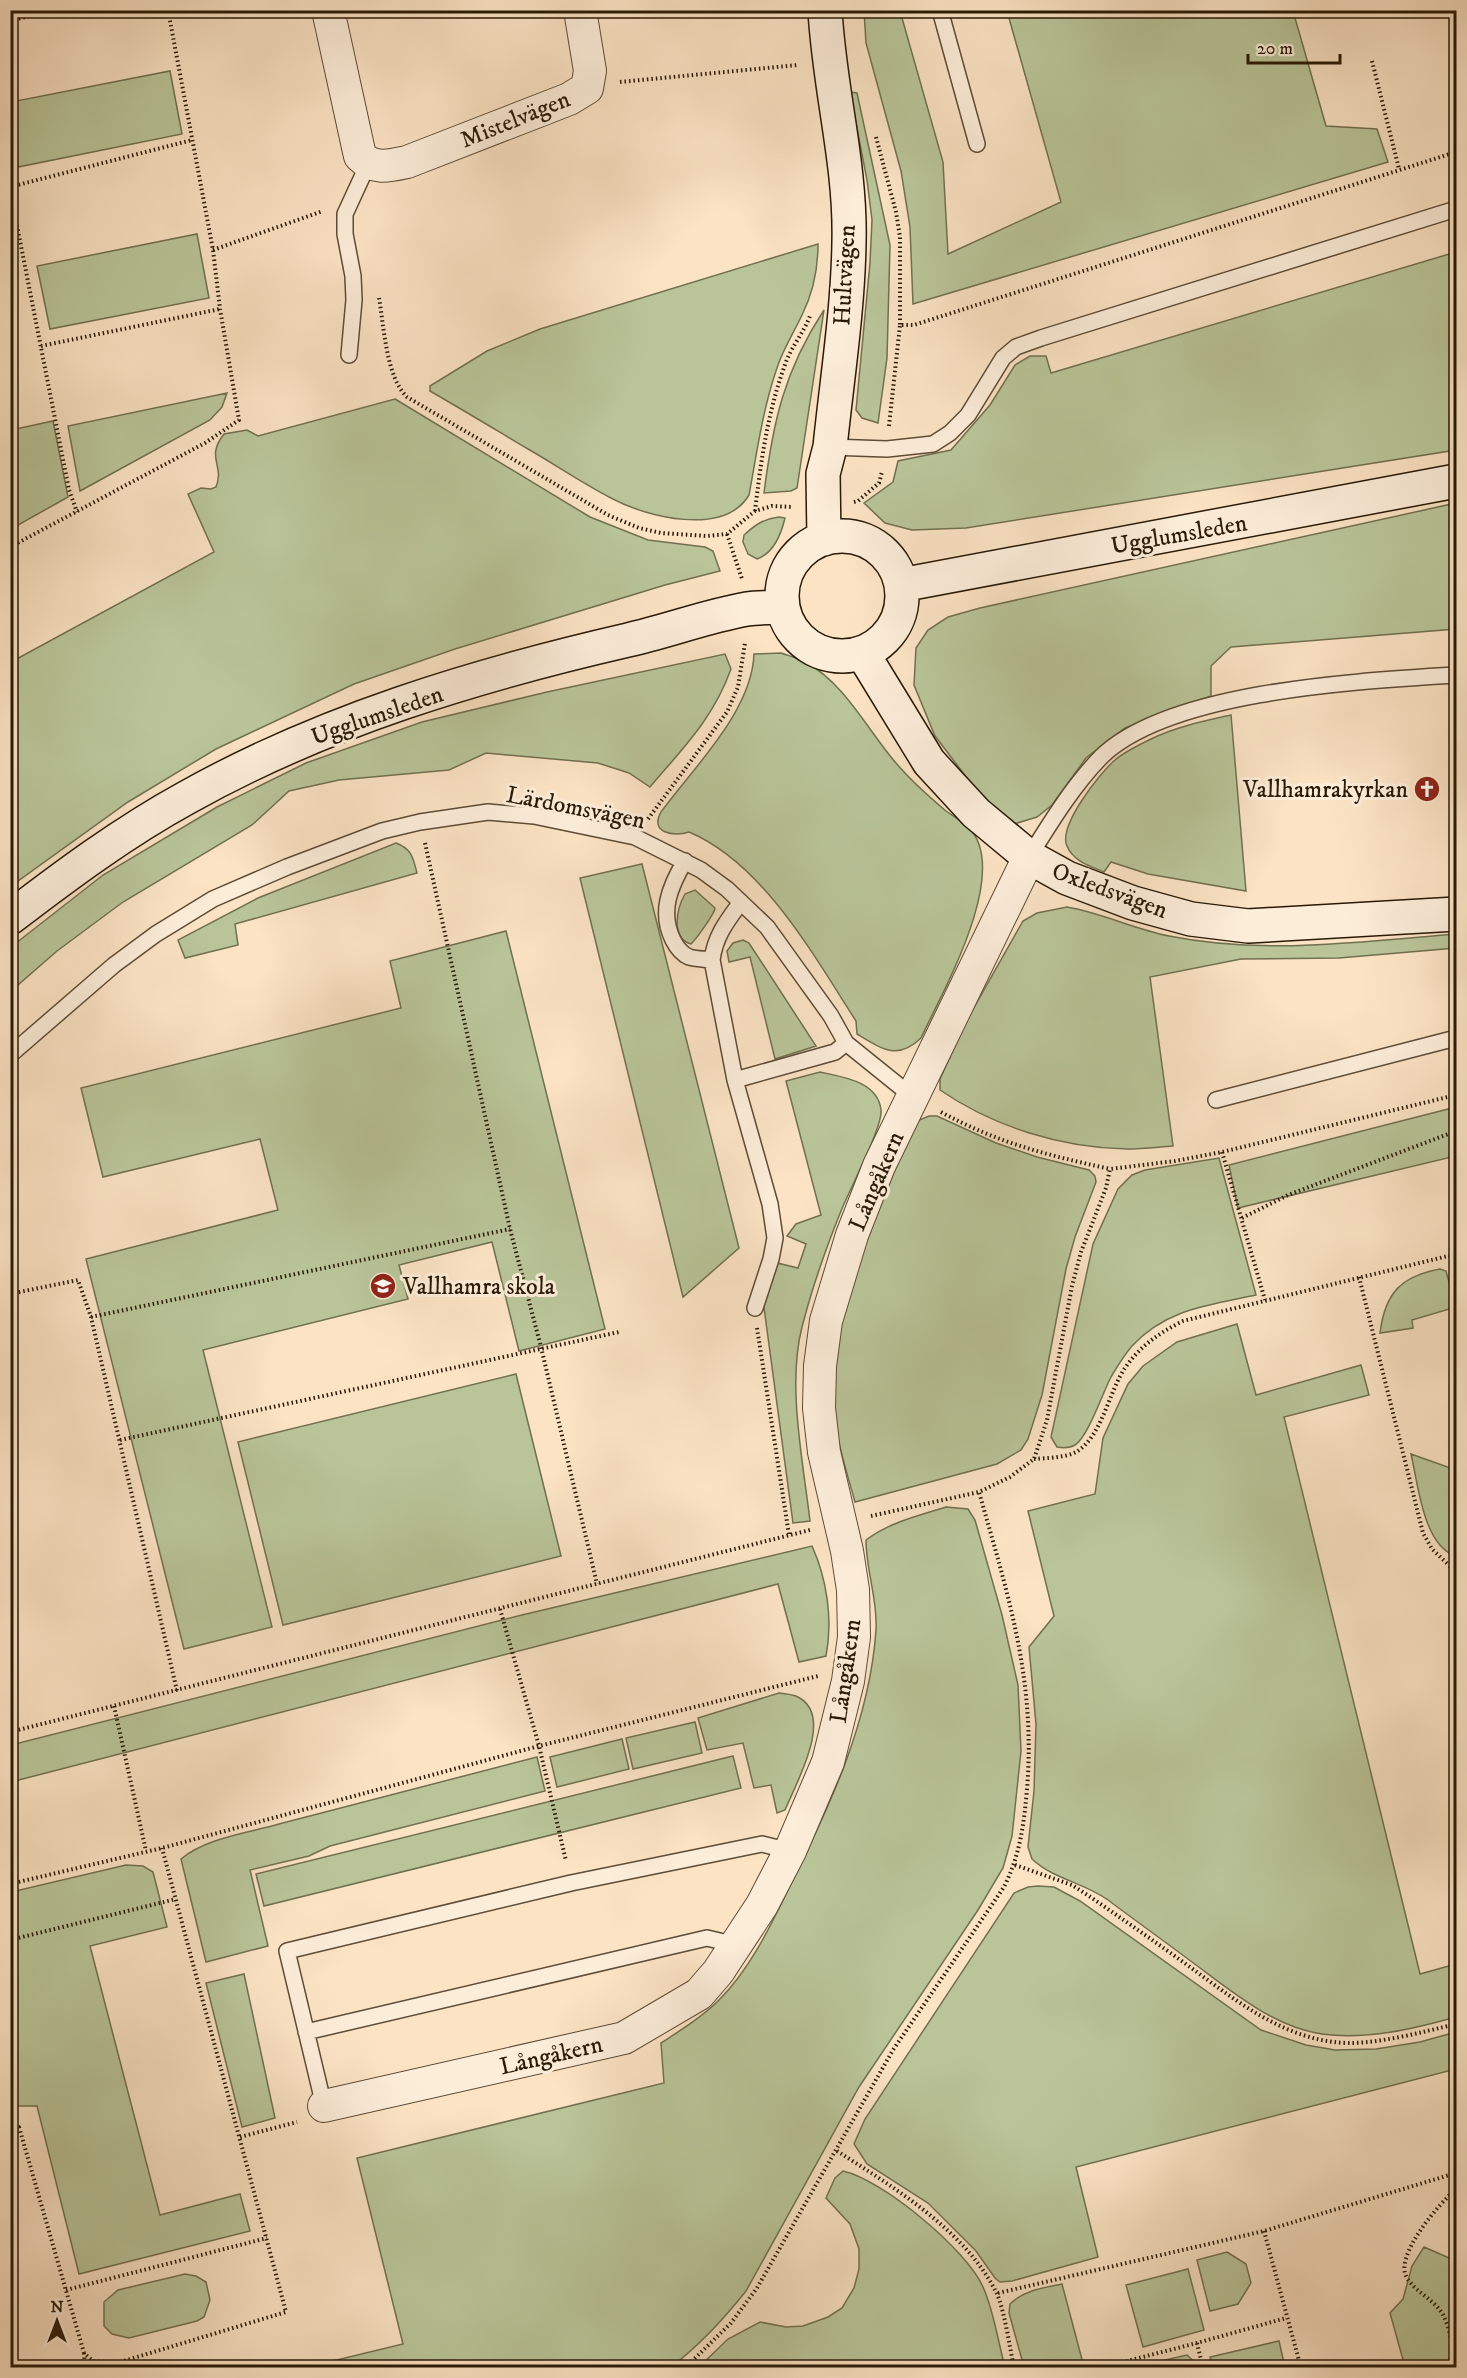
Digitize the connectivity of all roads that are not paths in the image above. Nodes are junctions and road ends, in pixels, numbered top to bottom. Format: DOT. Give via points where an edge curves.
graph roads {
  1 [pos="328,10"];
  2 [pos="580,10"];
  3 [pos="825,10"];
  4 [pos="940,10"];
  5 [pos="977,144"];
  6 [pos="368,164"];
  7 [pos="1456,209"];
  8 [pos="349,355"];
  9 [pos="830,447"];
  10 [pos="1456,482"];
  11 [pos="824,539"];
  12 [pos="901,585"];
  13 [pos="783,607"];
  14 [pos="863,654"];
  15 [pos="1456,675"];
  16 [pos="1029,857"];
  17 [pos="685,861"];
  18 [pos="741,902"];
  19 [pos="1456,914"];
  20 [pos="10,918"];
  21 [pos="712,960"];
  22 [pos="1456,1038"];
  23 [pos="846,1043"];
  24 [pos="10,1055"];
  25 [pos="735,1080"];
  26 [pos="913,1097"];
  27 [pos="1215,1100"];
  28 [pos="755,1308"];
  29 [pos="790,1851"];
  30 [pos="736,1945"];
  31 [pos="306,2032"];
  32 [pos="324,2106"];
  1 -- 6 [label="street" via="356,145"];
  2 -- 6 [label="street, Mistelvägen" via="590,71 587,88 569,99 407,162 384,167"];
  3 -- 9 [label="street, Hultvägen" via="843,154 849,242"];
  4 -- 5 [label="lane"];
  6 -- 8 [label="lane" via="345,214 354,300"];
  7 -- 9 [label="lane" via="1016,347 1003,358 968,415 933,444 887,449"];
  9 -- 11 [label="street, Hultvägen" via="823,474"];
  10 -- 12 [label="street, Ugglumsleden"];
  11 -- 12 [label="street" via="844,536 873,545 888,558"];
  11 -- 13 [label="street" via="805,549 791,565 783,585"];
  12 -- 14 [label="street" via="901,608 892,629"];
  13 -- 14 [label="street" via="792,629 809,646 831,655"];
  13 -- 20 [label="street, Ugglumsleden" via="747,609 584,651 328,730 185,798 108,847"];
  14 -- 16 [label="street, Oxledsvägen" via="929,762 976,813"];
  15 -- 16 [label="lane" via="1370,680 1248,697 1191,711 1135,732 1102,756 1067,796"];
  16 -- 19 [label="street, Oxledsvägen" via="1067,878 1132,903 1191,919 1237,925 1308,924"];
  16 -- 26 [label="street, Långåkern"];
  17 -- 18 [label="lane, Lärdomsvägen"];
  17 -- 21 [label="lane" via="674,879 665,908 667,928 676,946 689,957"];
  17 -- 24 [label="lane, Lärdomsvägen" via="635,837 534,816 488,812 382,831 213,899 114,965"];
  18 -- 21 [label="lane" via="723,925"];
  18 -- 23 [label="lane, Lärdomsvägen" via="767,927"];
  21 -- 25 [label="lane"];
  22 -- 27 [label="lane"];
  23 -- 25 [label="lane" via="835,1052"];
  23 -- 26 [label="lane, Lärdomsvägen"];
  25 -- 28 [label="lane" via="770,1204 775,1238"];
  26 -- 29 [label="street, Långåkern" via="879,1166 852,1235 826,1321 819,1366 819,1408 824,1452 853,1590 854,1637 848,1681 828,1762"];
  29 -- 30 [label="street, Långåkern"];
  29 -- 31 [label="lane" via="762,1844 571,1883 287,1951"];
  30 -- 31 [label="lane" via="706,1938"];
  30 -- 32 [label="street, Långåkern" via="699,1994 624,2038"];
  31 -- 32 [label="lane"];
}
